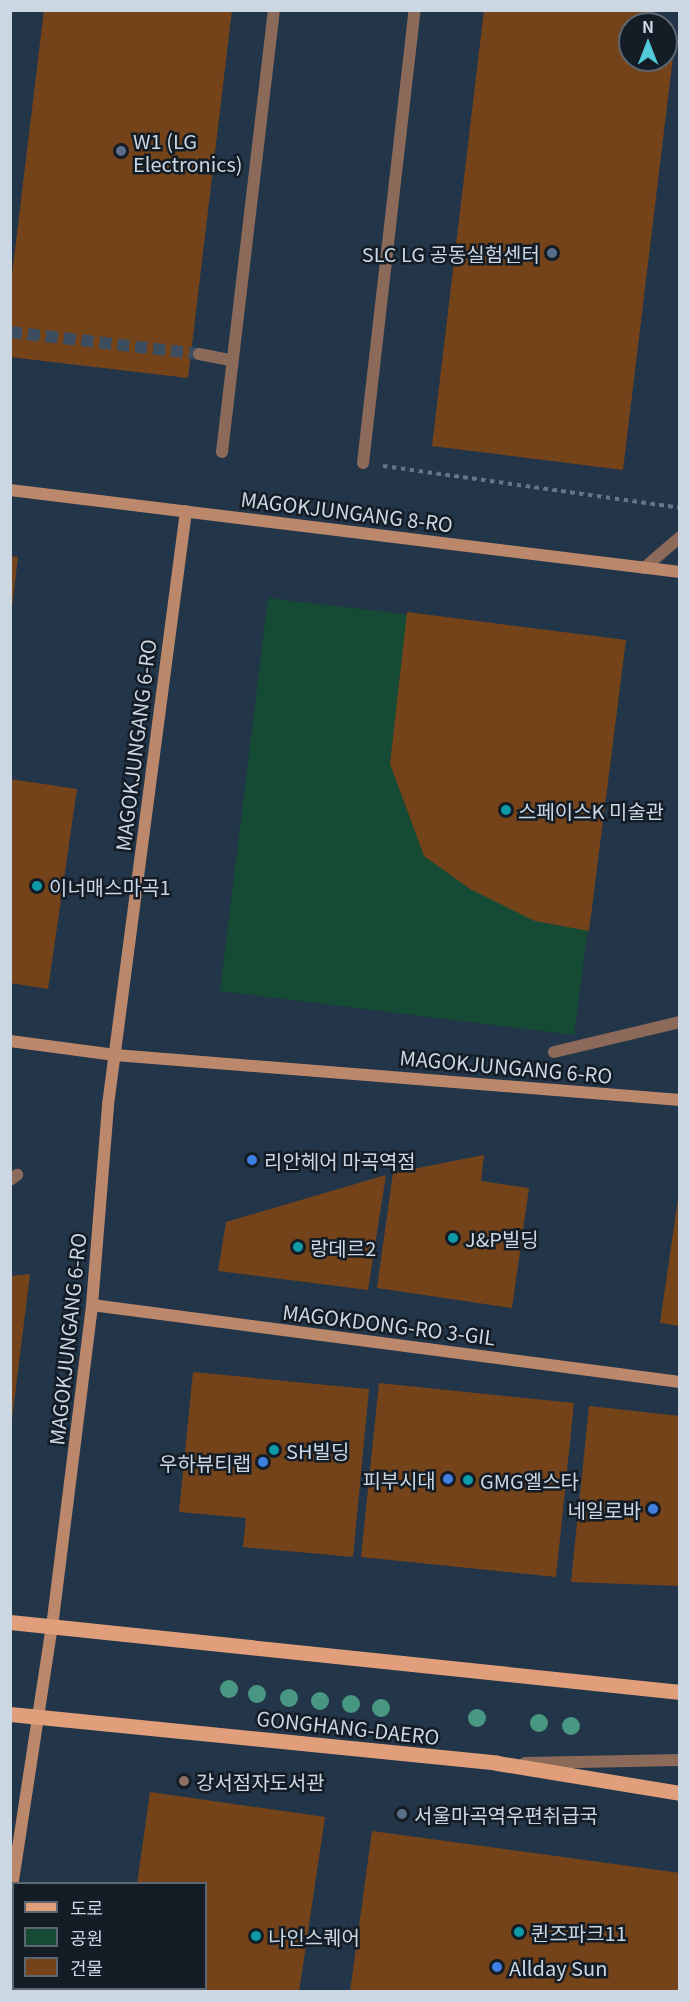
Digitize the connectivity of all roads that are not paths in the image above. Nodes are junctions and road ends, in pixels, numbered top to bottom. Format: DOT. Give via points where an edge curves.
graph roads {
  1 [pos="274,10"];
  2 [pos="415,10"];
  3 [pos="199,354"];
  4 [pos="231,360"];
  5 [pos="222,452"];
  6 [pos="363,463"];
  7 [pos="10,490"];
  8 [pos="186,511"];
  9 [pos="680,537"];
  10 [pos="644,568"];
  11 [pos="680,572"];
  12 [pos="680,1022"];
  13 [pos="10,1041"];
  14 [pos="554,1052"];
  15 [pos="115,1055"];
  16 [pos="680,1100"];
  17 [pos="93,1305"];
  18 [pos="680,1382"];
  19 [pos="10,1622"];
  20 [pos="52,1627"];
  21 [pos="680,1692"];
  22 [pos="10,1714"];
  23 [pos="39,1717"];
  24 [pos="680,1760"];
  25 [pos="497,1763"];
  26 [pos="680,1793"];
  27 [pos="13,1882"];
  1 -- 4 [label="street"];
  2 -- 6 [label="street"];
  3 -- 4 [label="street"];
  4 -- 5 [label="street"];
  7 -- 8 [label="street, MAGOKJUNGANG 8-RO"];
  8 -- 10 [label="street, MAGOKJUNGANG 8-RO"];
  8 -- 15 [label="street, MAGOKJUNGANG 6-RO"];
  9 -- 10 [label="street"];
  10 -- 11 [label="street, MAGOKJUNGANG 8-RO"];
  12 -- 14 [label="street"];
  13 -- 15 [label="street, MAGOKJUNGANG 6-RO"];
  15 -- 16 [label="street, MAGOKJUNGANG 6-RO"];
  15 -- 17 [label="street, MAGOKJUNGANG 6-RO"];
  17 -- 18 [label="street, MAGOKDONG-RO 3-GIL"];
  17 -- 20 [label="street, MAGOKJUNGANG 6-RO"];
  19 -- 20 [label="main road"];
  20 -- 21 [label="main road"];
  20 -- 23 [label="street, MAGOKJUNGANG 6-RO"];
  22 -- 23 [label="main road, GONGHANG-DAERO"];
  23 -- 25 [label="main road, GONGHANG-DAERO"];
  23 -- 27 [label="street, MAGOKJUNGANG 6-RO"];
  24 -- 25 [label="street"];
  25 -- 26 [label="main road, GONGHANG-DAERO"];
}
